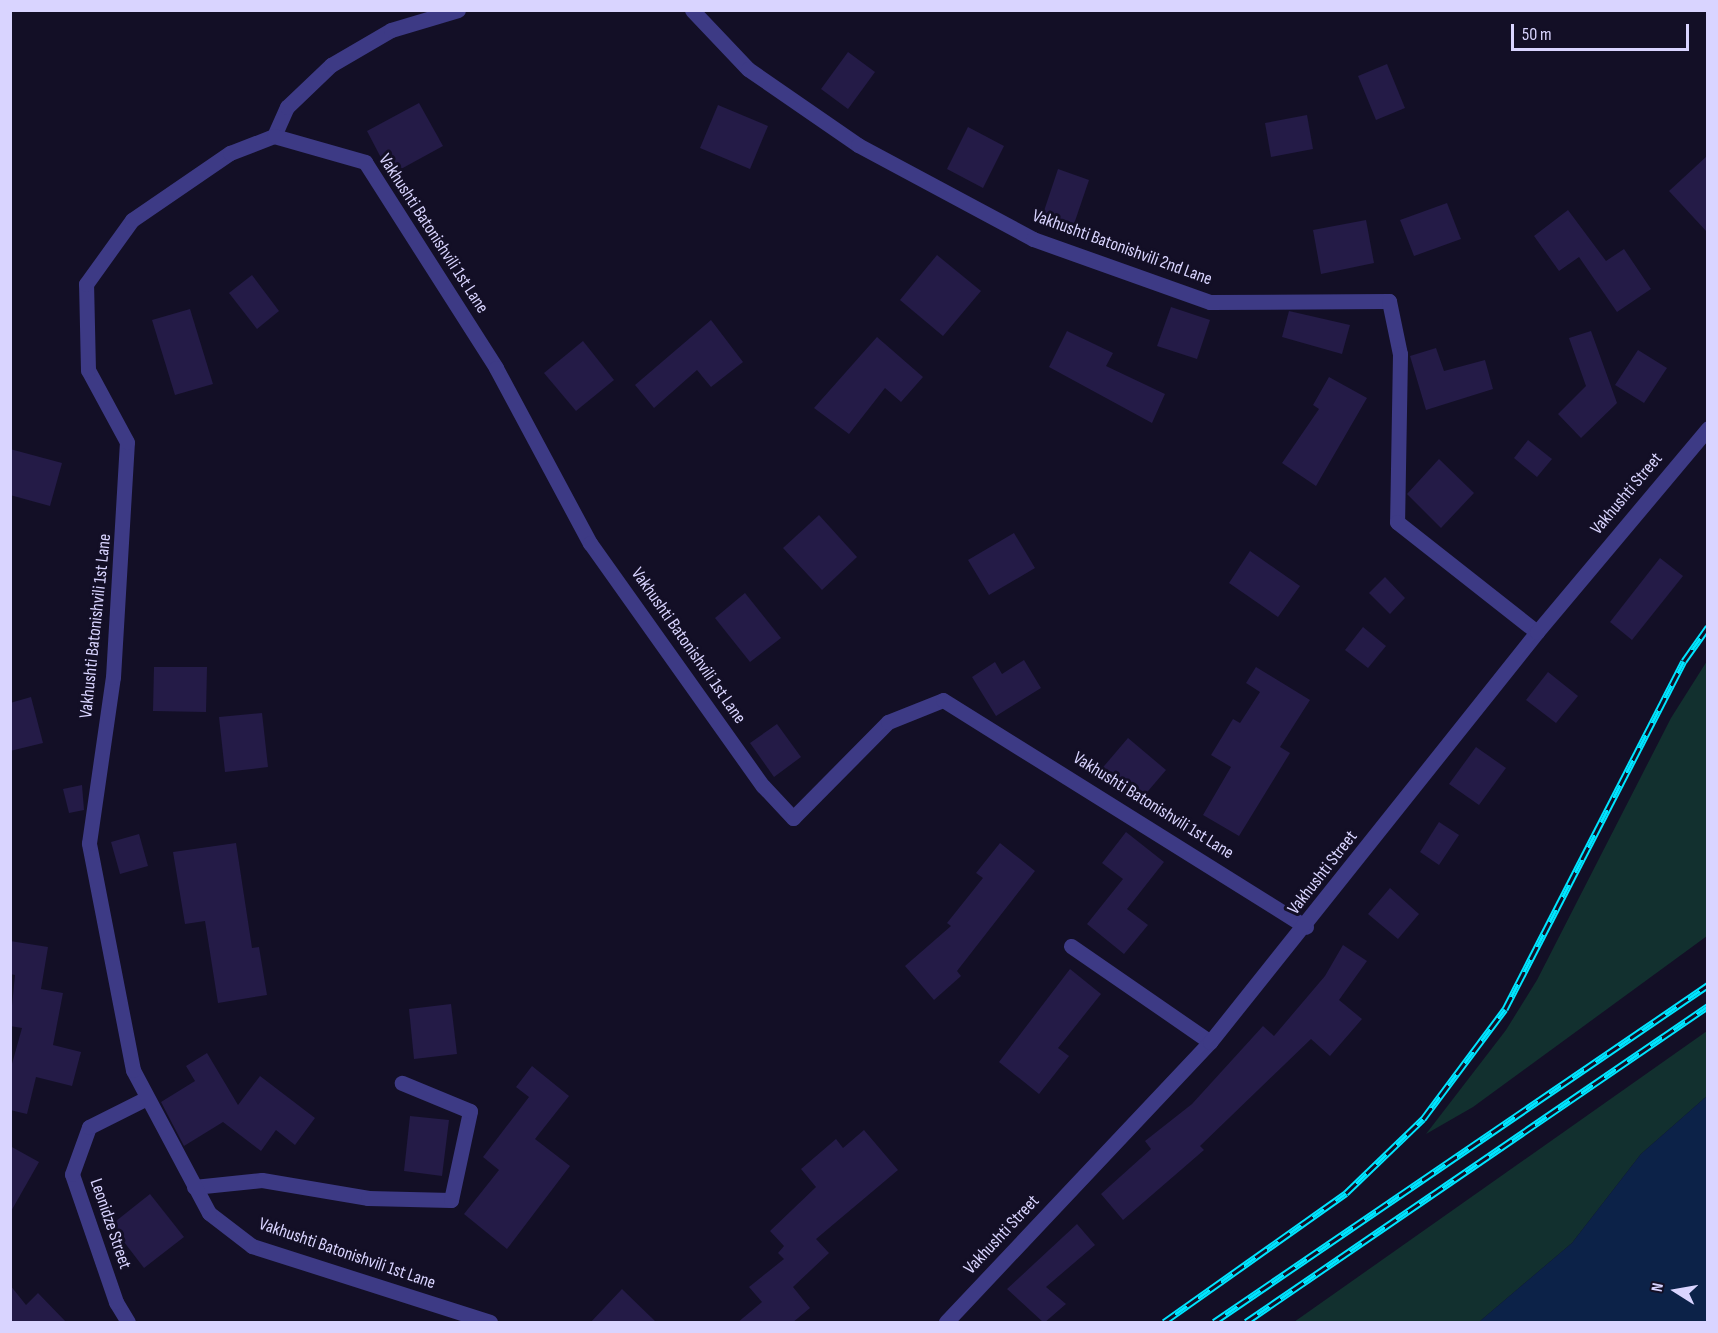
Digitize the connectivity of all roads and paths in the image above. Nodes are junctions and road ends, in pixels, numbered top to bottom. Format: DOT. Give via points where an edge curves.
graph roads {
  1 [pos="458,10"];
  2 [pos="692,10"];
  3 [pos="274,136"];
  4 [pos="1707,428"];
  5 [pos="1537,632"];
  6 [pos="1306,927"];
  7 [pos="1071,946"];
  8 [pos="1210,1042"];
  9 [pos="402,1083"];
  10 [pos="146,1099"];
  11 [pos="194,1187"];
  12 [pos="128,1323"];
  13 [pos="490,1323"];
  14 [pos="946,1323"];
  1 -- 3 [label="street" via="391,30 331,65 287,107"];
  2 -- 5 [label="street, Vakhushti Batonishvili 2nd Lane" via="748,69 858,145 1033,239 1210,302 1389,301 1400,354 1397,522"];
  3 -- 6 [label="street, Vakhushti Batonishvili 1st Lane" via="365,162 496,368 590,543 763,786 793,818 888,722 943,700"];
  3 -- 10 [label="street, Vakhushti Batonishvili 1st Lane" via="230,153 132,220 86,284 88,370 127,442 128,491 113,677 88,843 133,1070"];
  4 -- 5 [label="street, Vakhushti Street"];
  5 -- 6 [label="street, Vakhushti Street"];
  6 -- 8 [label="street, Vakhushti Street"];
  7 -- 8 [label="street"];
  8 -- 14 [label="street, Vakhushti Street"];
  9 -- 11 [label="street" via="470,1111 451,1200 368,1198 262,1180"];
  10 -- 11 [label="street, Vakhushti Batonishvili 1st Lane"];
  10 -- 12 [label="street, Leonidze Street" via="89,1127 72,1174"];
  11 -- 13 [label="street, Vakhushti Batonishvili 1st Lane" via="209,1213 252,1246"];
}
